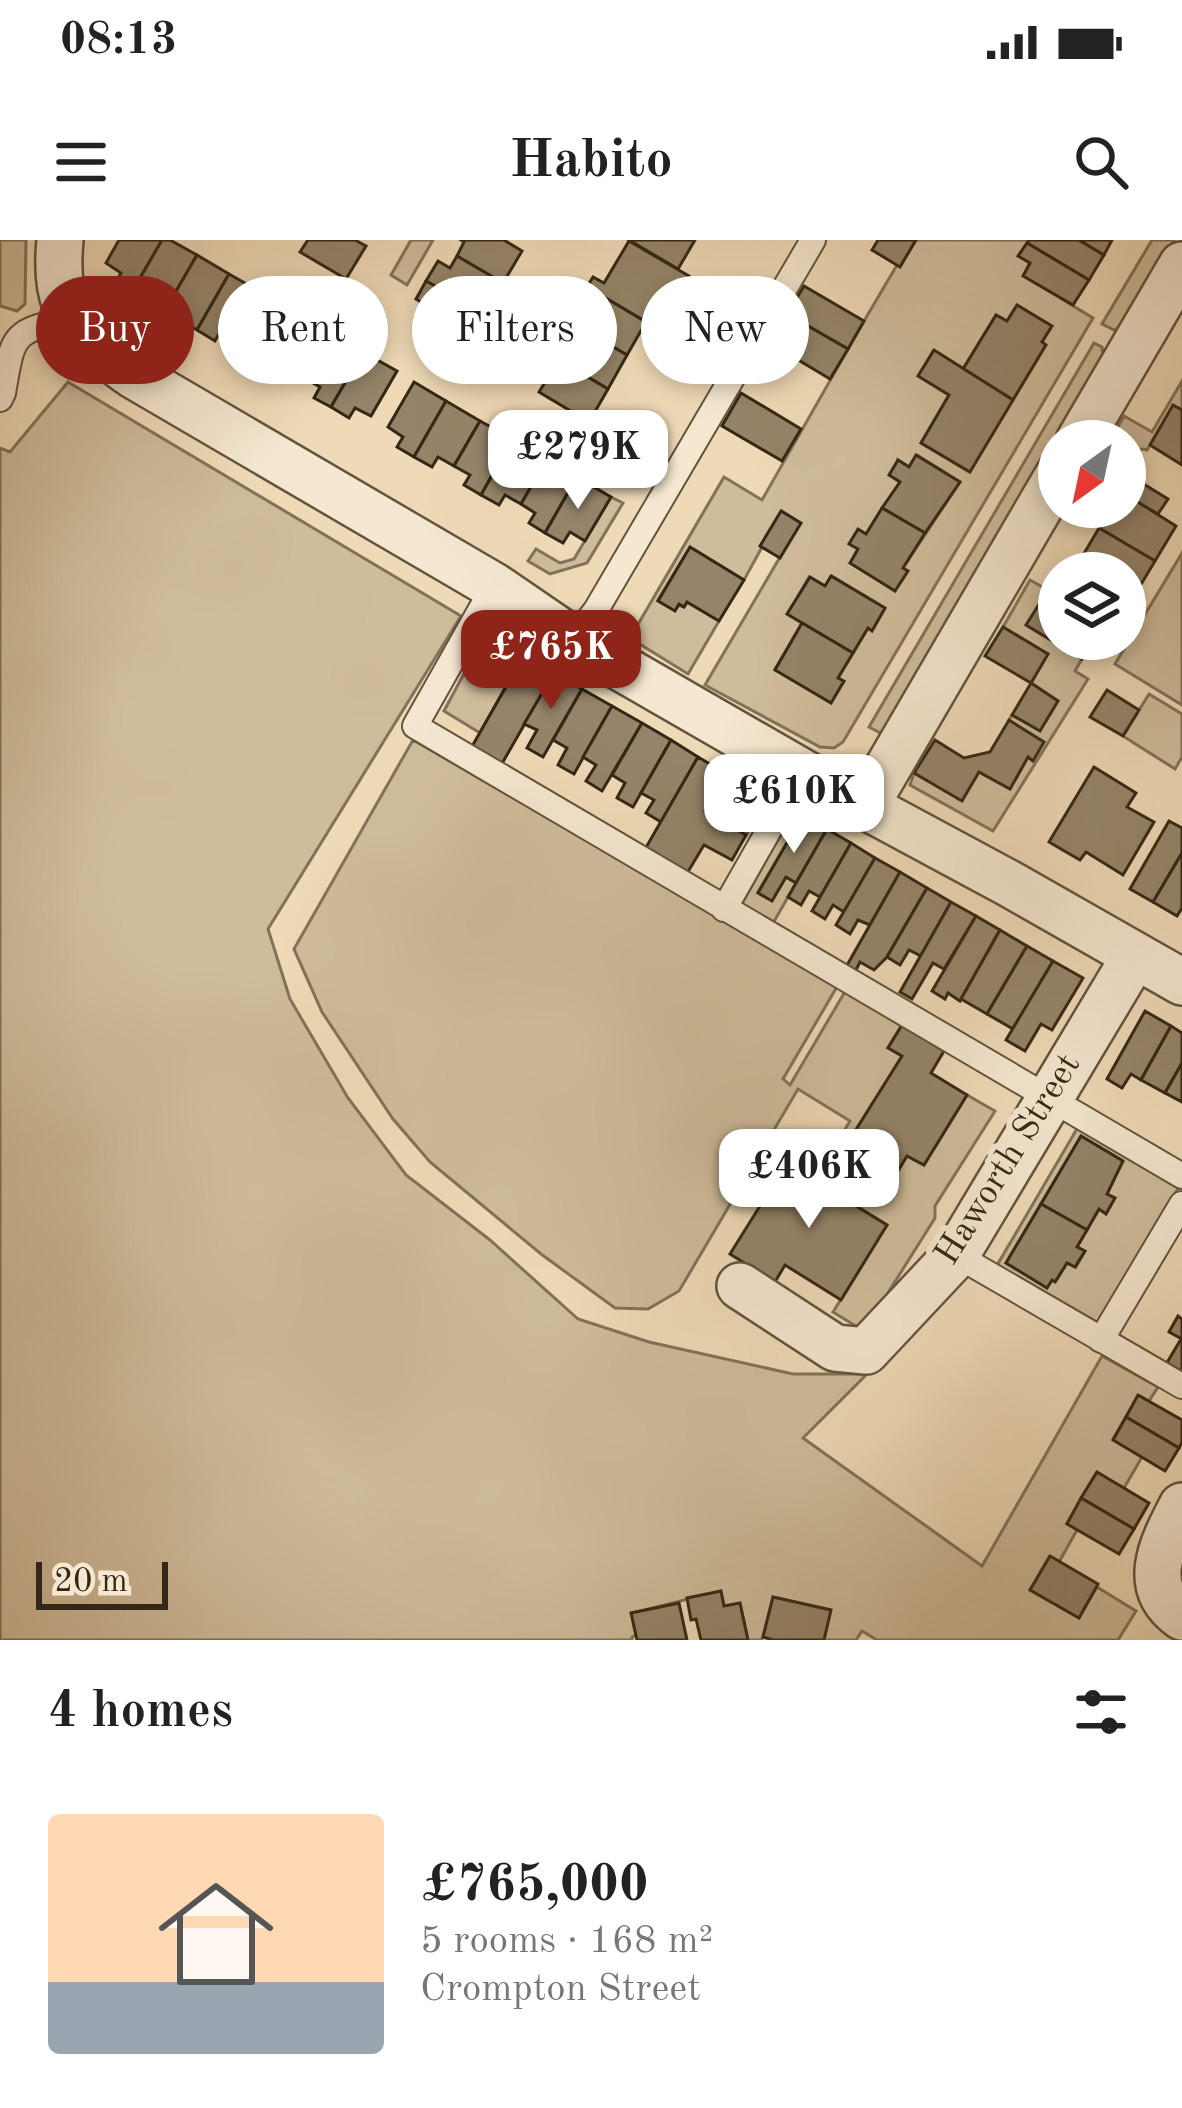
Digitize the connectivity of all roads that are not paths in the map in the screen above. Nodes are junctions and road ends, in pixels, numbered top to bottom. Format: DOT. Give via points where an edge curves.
graph roads {
  1 [pos="60,240"];
  2 [pos="813,240"];
  3 [pos="1182,265"];
  4 [pos="60,276"];
  5 [pos="36,326"];
  6 [pos="148,384"];
  7 [pos="0,398"];
  8 [pos="1090,420"];
  9 [pos="1038,510"];
  10 [pos="494,586"];
  11 [pos="573,640"];
  12 [pos="802,772"];
  13 [pos="866,805"];
  14 [pos="724,909"];
  15 [pos="1135,956"];
  16 [pos="1182,982"];
  17 [pos="1049,1101"];
  18 [pos="1182,1176"];
  19 [pos="1182,1204"];
  20 [pos="956,1255"];
  21 [pos="740,1286"];
  22 [pos="1101,1340"];
  23 [pos="1182,1386"];
  24 [pos="1182,1506"];
  25 [pos="1182,1617"];
  1 -- 4 [label="street"];
  2 -- 11 [label="lane"];
  3 -- 8 [label="street"];
  5 -- 7 [label="lane" via="11,349"];
  6 -- 10 [label="street"];
  9 -- 13 [label="street"];
  10 -- 11 [label="street"];
  10 -- 14 [label="lane" via="415,727"];
  11 -- 12 [label="street"];
  12 -- 13 [label="street"];
  12 -- 14 [label="lane"];
  13 -- 15 [label="street"];
  14 -- 17 [label="lane"];
  15 -- 16 [label="street"];
  15 -- 17 [label="street, Haworth Street"];
  17 -- 18 [label="lane"];
  17 -- 20 [label="street, Haworth Street"];
  19 -- 22 [label="lane"];
  20 -- 21 [label="street, Haworth Street" via="866,1351 835,1348"];
  20 -- 22 [label="lane"];
  22 -- 23 [label="lane"];
  24 -- 25 [label="street" via="1158,1567 1160,1592"];
}
